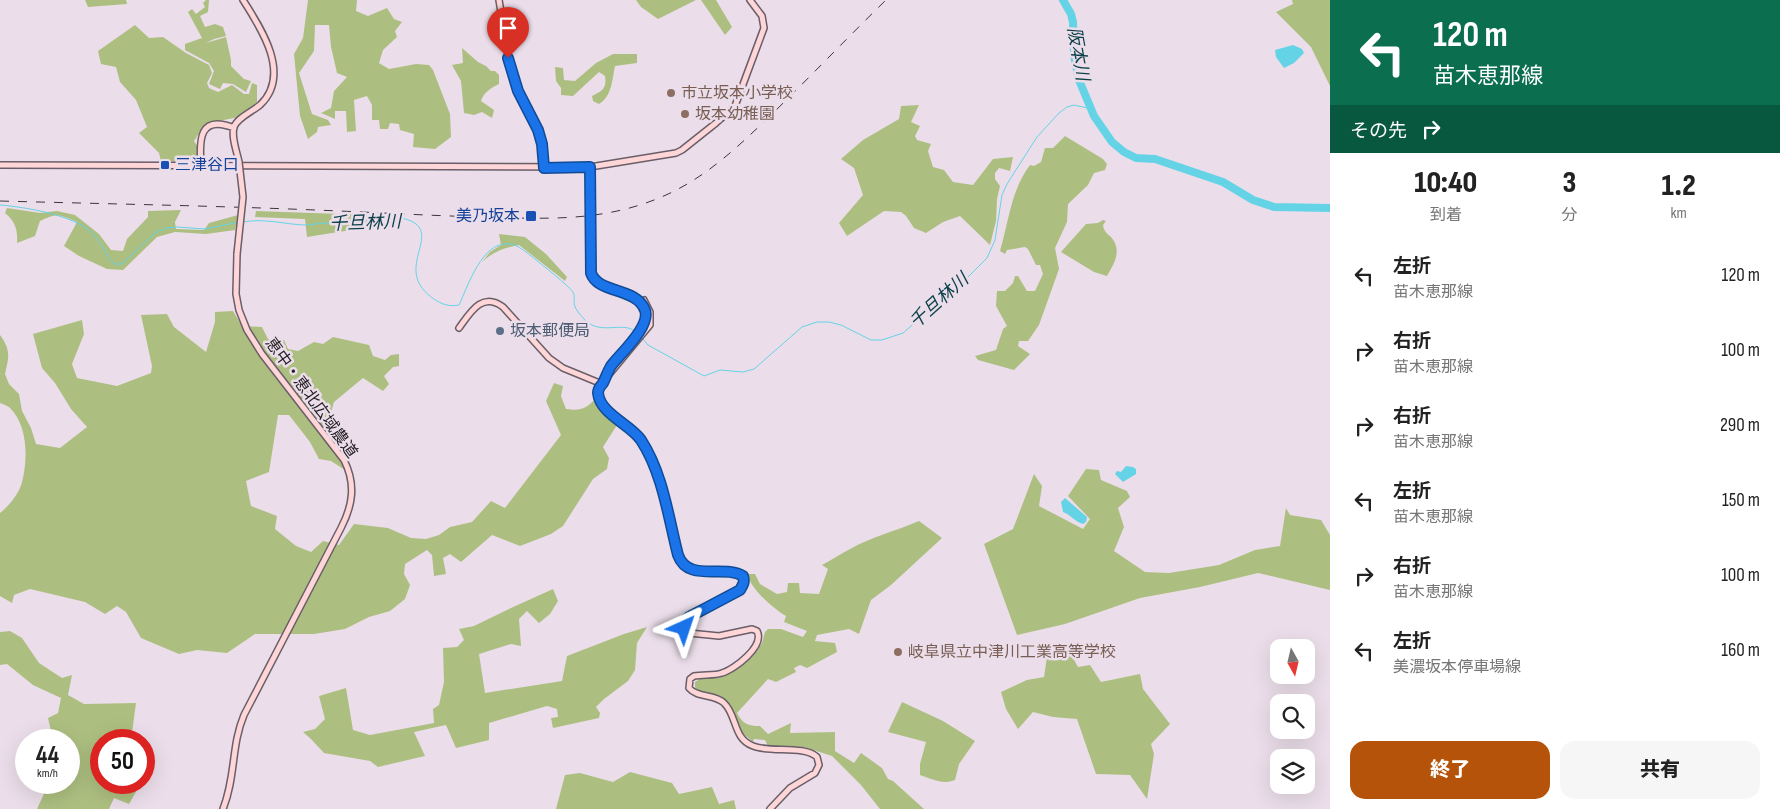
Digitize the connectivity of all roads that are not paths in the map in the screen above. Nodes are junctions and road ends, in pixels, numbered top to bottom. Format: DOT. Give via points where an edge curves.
graph roads {
  1 [pos="243,0"];
  2 [pos="500,0"];
  3 [pos="750,0"];
  4 [pos="234,128"];
  5 [pos="0,165"];
  6 [pos="201,166"];
  7 [pos="590,167"];
  8 [pos="544,168"];
  9 [pos="459,328"];
  10 [pos="602,384"];
  11 [pos="223,809"];
  12 [pos="770,809"];
  1 -- 4 [label="street" via="267,42 273,75 263,102"];
  2 -- 8 [label="street" via="510,67 538,130"];
  3 -- 7 [label="street" via="763,18 763,33 734,106 728,113 676,153"];
  4 -- 6 [label="street" via="220,123 204,130 200,140"];
  4 -- 11 [label="street, 恵中・恵北広域農道, bridge" via="243,197 237,254 239,310 246,330 262,354 340,453 349,472 352,495 350,509 340,531 244,715 236,737 233,774"];
  5 -- 6 [label="street"];
  6 -- 8 [label="street"];
  7 -- 8 [label="street"];
  7 -- 10 [label="street" via="592,277 644,300 650,312 650,325"];
  9 -- 10 [label="street" via="477,305 497,304 556,364"];
  10 -- 12 [label="street" via="598,389 602,405 638,436 657,469 682,564 708,573 734,572 744,579 740,590 689,617 684,628 689,634 719,636 752,629 759,635 758,644 729,671 694,676 690,679 689,688 723,702 740,735 749,744 763,749 807,752 818,761 819,769 790,788"];
}
